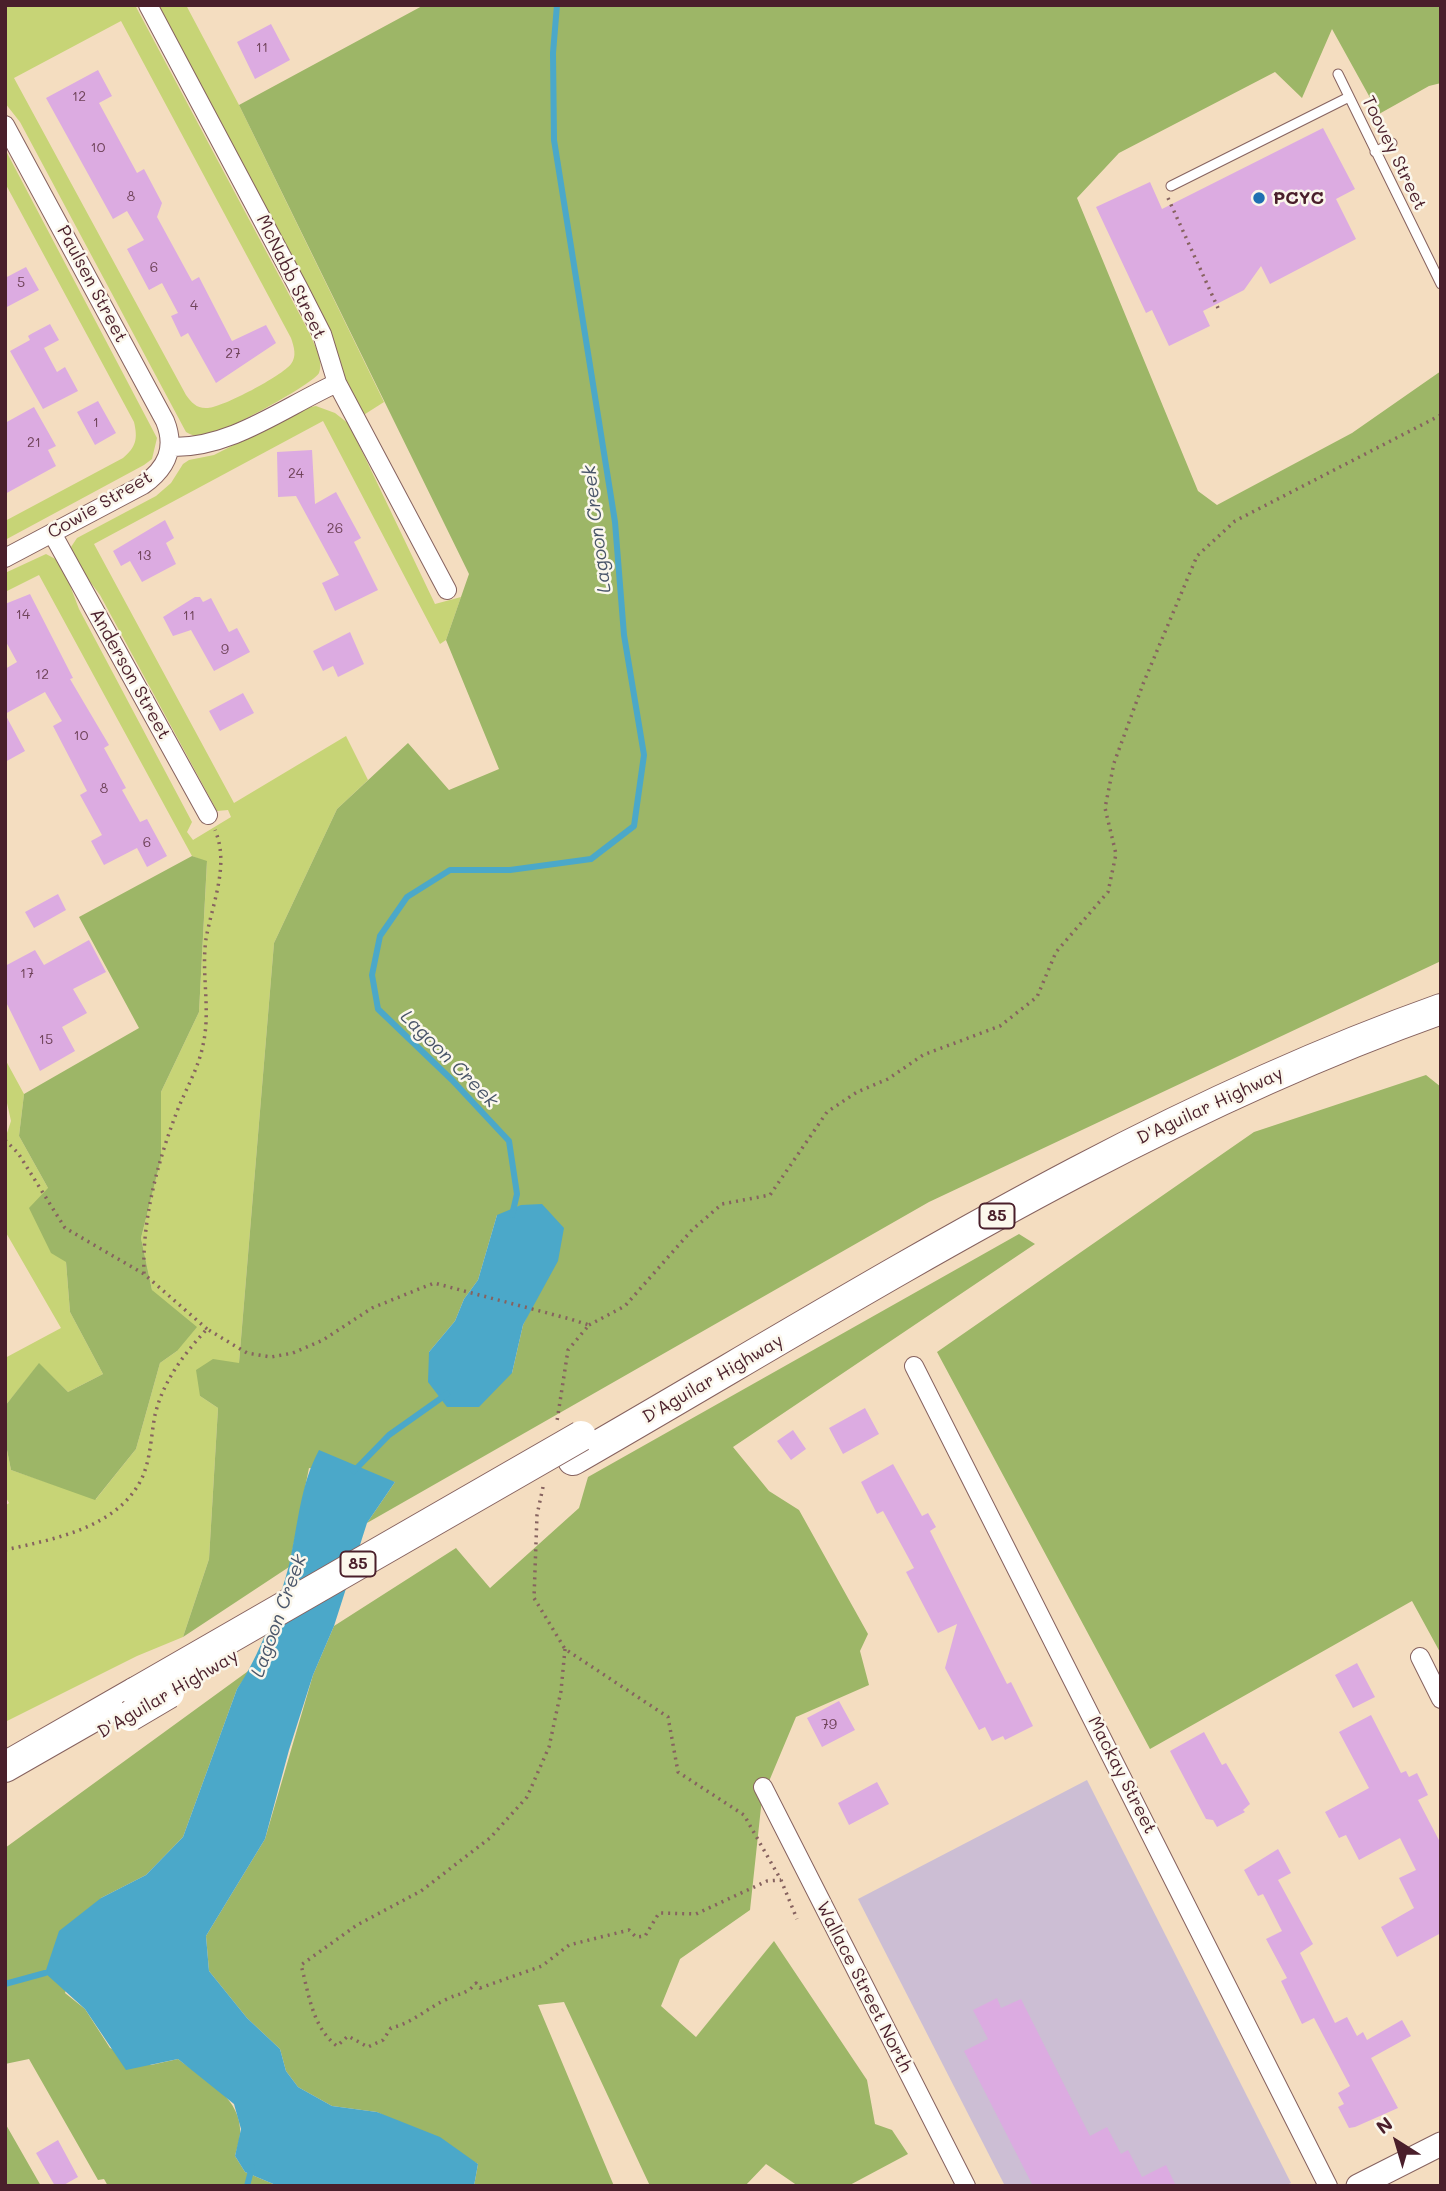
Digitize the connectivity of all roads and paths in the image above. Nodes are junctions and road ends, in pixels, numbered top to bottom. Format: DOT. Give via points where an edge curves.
graph roads {
  1 [pos="148,5"];
  2 [pos="1338,74"];
  3 [pos="1349,97"];
  4 [pos="5,125"];
  5 [pos="1392,143"];
  6 [pos="1375,152"];
  7 [pos="1171,186"];
  8 [pos="1441,284"];
  9 [pos="1219,308"];
  10 [pos="337,383"];
  11 [pos="1441,415"];
  12 [pos="172,447"];
  13 [pos="52,533"];
  14 [pos="5,558"];
  15 [pos="447,590"];
  16 [pos="208,816"];
  17 [pos="1441,991"];
  18 [pos="1441,1009"];
  19 [pos="5,1140"];
  20 [pos="144,1274"];
  21 [pos="589,1325"];
  22 [pos="207,1329"];
  23 [pos="914,1366"];
  24 [pos="569,1443"];
  25 [pos="546,1474"];
  26 [pos="5,1550"];
  27 [pos="565,1649"];
  28 [pos="1420,1657"];
  29 [pos="1441,1699"];
  30 [pos="133,1704"];
  31 [pos="5,1744"];
  32 [pos="5,1767"];
  33 [pos="5,1787"];
  34 [pos="763,1787"];
  35 [pos="781,1880"];
  36 [pos="797,1919"];
  37 [pos="1441,2144"];
  38 [pos="966,2186"];
  39 [pos="1328,2186"];
  40 [pos="1359,2186"];
  1 -- 10 [label="street, McNabb Street" via="299,289 321,334"];
  2 -- 3 [label="lane, Toovey Street"];
  3 -- 6 [label="lane, Toovey Street"];
  3 -- 7 [label="lane"];
  4 -- 12 [label="street, Paulsen Street" via="165,421"];
  5 -- 6 [label="lane"];
  6 -- 8 [label="lane, Toovey Street"];
  7 -- 9 [label="path" via="1168,197"];
  10 -- 12 [label="street" via="221,441"];
  10 -- 15 [label="street, McNabb Street"];
  11 -- 21 [label="path" via="1234,521 1197,556 1114,763 1105,808 1116,854 1108,892 1056,952 1037,997 1000,1026 923,1055 827,1112 770,1195 722,1204 692,1230 625,1306"];
  12 -- 13 [label="street, Cowie Street" via="155,476"];
  13 -- 14 [label="street, Cowie Street"];
  13 -- 16 [label="street, Anderson Street"];
  16 -- 20 [label="path" via="222,852 206,943 207,1028 197,1070 165,1147 143,1238"];
  17 -- 24 [label="highway, D'Aguilar Highway / 85" via="1276,1054 1125,1125"];
  18 -- 24 [label="highway, D'Aguilar Highway / 85" via="1233,1093 1136,1140"];
  19 -- 20 [label="path" via="65,1228"];
  20 -- 22 [label="path"];
  21 -- 22 [label="path" via="433,1283 372,1308 323,1340 293,1353 271,1357 247,1353"];
  21 -- 24 [label="path" via="568,1350"];
  22 -- 26 [label="path" via="178,1364 160,1398 143,1477 130,1496 93,1525"];
  23 -- 39 [label="street, Mackay Street"];
  24 -- 30 [label="highway, D'Aguilar Highway / 85, bridge"];
  25 -- 27 [label="path" via="537,1515 534,1598"];
  27 -- 35 [label="path" via="668,1717 678,1772 744,1815"];
  27 -- 35 [label="path" via="549,1746 527,1797 490,1838 421,1891 357,1926 300,1965 317,2024 327,2039 337,2046 348,2036 368,2047 383,2040 391,2028 408,2024 449,1998 467,1994 476,1983 480,1988 542,1966 569,1945 629,1930 636,1937 645,1936 659,1913 696,1914 767,1881"];
  28 -- 29 [label="street"];
  30 -- 31 [label="highway" via="97,1699"];
  30 -- 32 [label="highway, D'Aguilar Highway / 85"];
  30 -- 33 [label="highway, D'Aguilar Highway / 85"];
  34 -- 38 [label="street, Wallace Street North"];
  35 -- 36 [label="path"];
  37 -- 40 [label="street"];
}
